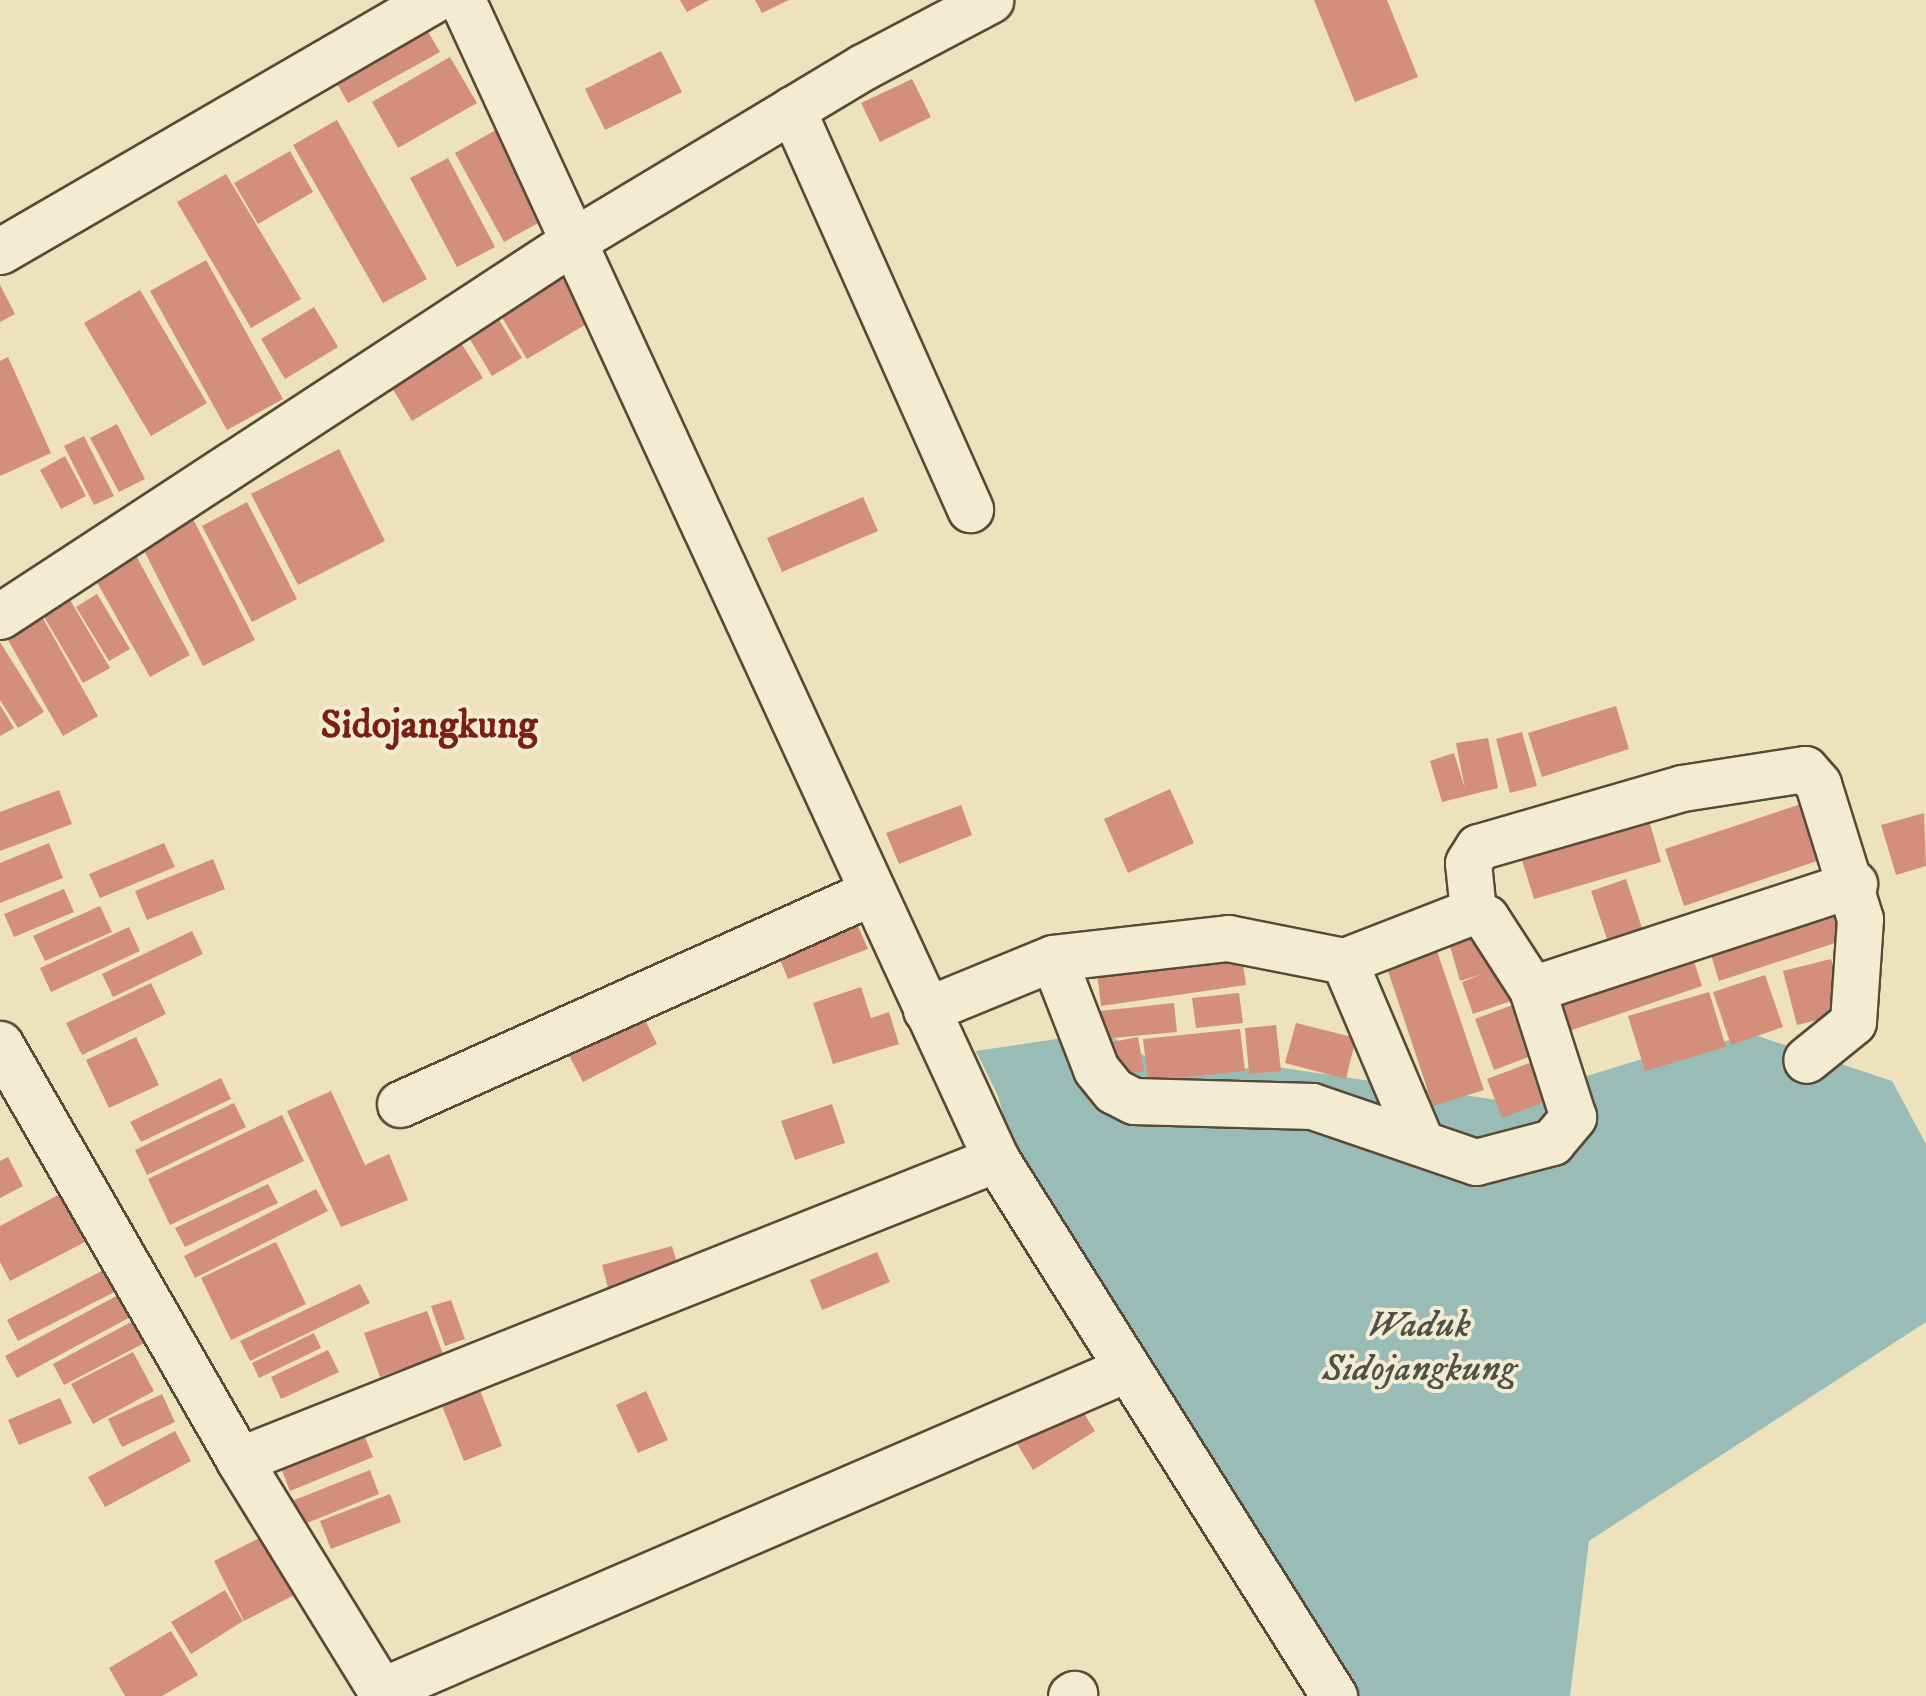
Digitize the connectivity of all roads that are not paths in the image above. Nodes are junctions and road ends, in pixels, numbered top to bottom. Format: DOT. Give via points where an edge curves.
graph roads {
  1 [pos="433,0"];
  2 [pos="462,0"];
  3 [pos="990,0"];
  4 [pos="792,109"];
  5 [pos="574,240"];
  6 [pos="0,250"];
  7 [pos="970,509"];
  8 [pos="0,616"];
  9 [pos="1854,884"];
  10 [pos="872,892"];
  11 [pos="1473,912"];
  12 [pos="1052,958"];
  13 [pos="1344,961"];
  14 [pos="1532,989"];
  15 [pos="926,1010"];
  16 [pos="0,1044"];
  17 [pos="1806,1060"];
  18 [pos="400,1104"];
  19 [pos="1421,1142"];
  20 [pos="996,1159"];
  21 [pos="1126,1369"];
  22 [pos="239,1460"];
  23 [pos="383,1694"];
  24 [pos="1334,1696"];
  1 -- 6 [label="street"];
  2 -- 5 [label="street"];
  3 -- 4 [label="street"];
  4 -- 5 [label="street"];
  4 -- 7 [label="street"];
  5 -- 8 [label="street"];
  5 -- 10 [label="street"];
  9 -- 11 [label="street" via="1818,784 1795,767 1682,788 1478,847 1468,863"];
  9 -- 14 [label="street"];
  9 -- 17 [label="street" via="1860,919 1853,1022"];
  10 -- 15 [label="street"];
  10 -- 18 [label="street"];
  11 -- 13 [label="street"];
  11 -- 14 [label="street" via="1486,918"];
  12 -- 13 [label="street" via="1228,938"];
  12 -- 15 [label="street"];
  12 -- 19 [label="street" via="1096,1069 1124,1096 1312,1106"];
  13 -- 19 [label="street"];
  14 -- 19 [label="street" via="1573,1117 1564,1132 1515,1157 1476,1162"];
  15 -- 20 [label="street"];
  16 -- 22 [label="street"];
  20 -- 21 [label="street"];
  20 -- 22 [label="street"];
  21 -- 23 [label="street"];
  21 -- 24 [label="street"];
  22 -- 23 [label="street"];
}
